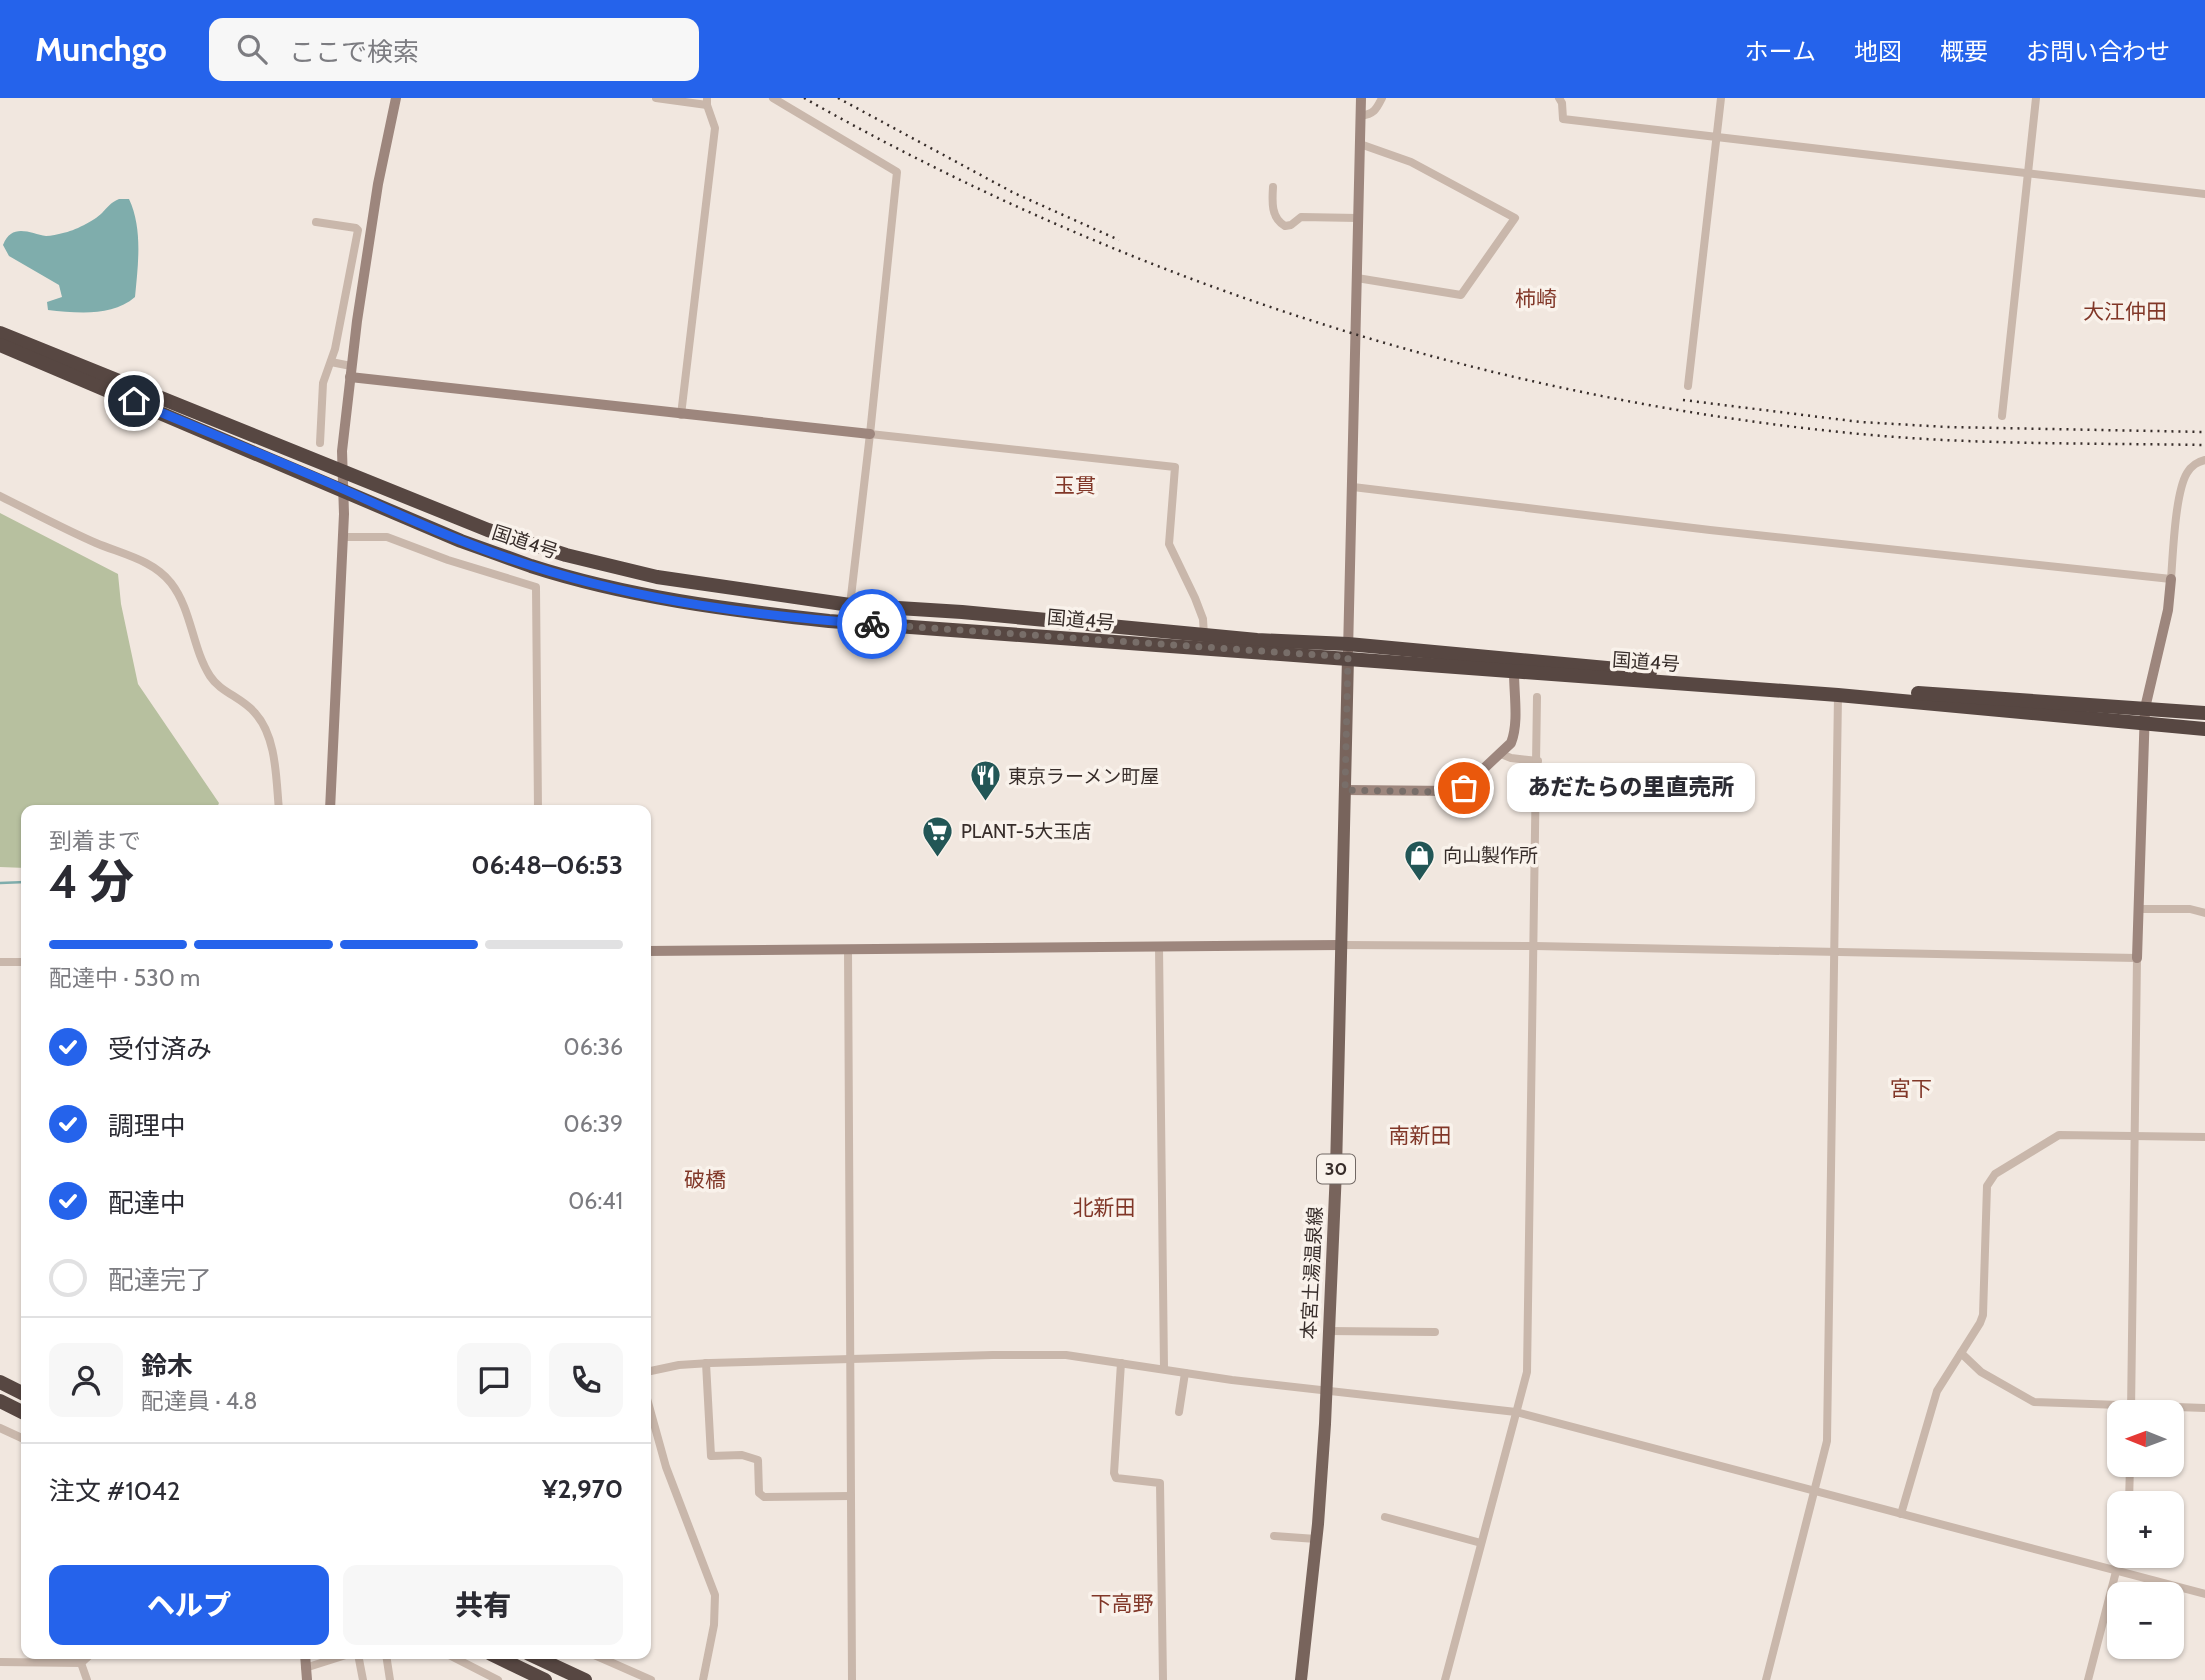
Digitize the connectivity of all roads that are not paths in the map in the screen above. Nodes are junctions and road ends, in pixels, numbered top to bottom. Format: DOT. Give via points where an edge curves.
graph roads {
  1 [pos="396,98"];
  2 [pos="656,98"];
  3 [pos="773,98"];
  4 [pos="1361,98"];
  5 [pos="1382,98"];
  6 [pos="1559,98"];
  7 [pos="1721,98"];
  8 [pos="2036,98"];
  9 [pos="707,101"];
  10 [pos="1360,116"];
  11 [pos="1717,138"];
  12 [pos="1360,144"];
  13 [pos="2027,174"];
  14 [pos="1273,187"];
  15 [pos="2205,194"];
  16 [pos="1358,218"];
  17 [pos="316,222"];
  18 [pos="1357,278"];
  19 [pos="0,333"];
  20 [pos="0,345"];
  21 [pos="331,362"];
  22 [pos="351,372"];
  23 [pos="1688,386"];
  24 [pos="681,415"];
  25 [pos="2001,416"];
  26 [pos="870,434"];
  27 [pos="320,443"];
  28 [pos="2205,460"];
  29 [pos="342,472"];
  30 [pos="1353,487"];
  31 [pos="343,489"];
  32 [pos="0,496"];
  33 [pos="343,537"];
  34 [pos="2171,579"];
  35 [pos="850,605"];
  36 [pos="1204,636"];
  37 [pos="1348,651"];
  38 [pos="1514,672"];
  39 [pos="1838,695"];
  40 [pos="1537,697"];
  41 [pos="2145,708"];
  42 [pos="2205,713"];
  43 [pos="2144,723"];
  44 [pos="2205,729"];
  45 [pos="1501,754"];
  46 [pos="1538,761"];
  47 [pos="1345,790"];
  48 [pos="278,805"];
  49 [pos="330,805"];
  50 [pos="538,805"];
  51 [pos="2138,909"];
  52 [pos="2205,913"];
  53 [pos="1342,945"];
  54 [pos="1535,946"];
  55 [pos="1159,947"];
  56 [pos="848,950"];
  57 [pos="651,951"];
  58 [pos="1834,954"];
  59 [pos="2137,958"];
  60 [pos="21,961"];
  61 [pos="0,962"];
  62 [pos="2134,1136"];
  63 [pos="2205,1137"];
  64 [pos="1328,1331"];
  65 [pos="1435,1332"];
  66 [pos="1961,1353"];
  67 [pos="850,1358"];
  68 [pos="706,1363"];
  69 [pos="1121,1363"];
  70 [pos="1164,1369"];
  71 [pos="651,1371"];
  72 [pos="1185,1373"];
  73 [pos="0,1382"];
  74 [pos="1325,1389"];
  75 [pos="21,1392"];
  76 [pos="2131,1400"];
  77 [pos="0,1401"];
  78 [pos="2107,1408"];
  79 [pos="2205,1408"];
  80 [pos="2184,1409"];
  81 [pos="21,1412"];
  82 [pos="1179,1412"];
  83 [pos="1516,1412"];
  84 [pos="651,1413"];
  85 [pos="0,1428"];
  86 [pos="21,1438"];
  87 [pos="1815,1492"];
  88 [pos="851,1496"];
  89 [pos="1901,1514"];
  90 [pos="1385,1517"];
  91 [pos="1275,1536"];
  92 [pos="1316,1539"];
  93 [pos="1481,1543"];
  94 [pos="2117,1568"];
  95 [pos="2116,1571"];
  96 [pos="2205,1594"];
  97 [pos="85,1659"];
  98 [pos="304,1659"];
  99 [pos="333,1659"];
  100 [pos="359,1659"];
  101 [pos="387,1659"];
  102 [pos="457,1659"];
  103 [pos="501,1659"];
  104 [pos="540,1659"];
  105 [pos="603,1659"];
  106 [pos="0,1662"];
  107 [pos="81,1663"];
  108 [pos="305,1668"];
  109 [pos="87,1680"];
  110 [pos="307,1680"];
  111 [pos="363,1680"];
  112 [pos="390,1680"];
  113 [pos="498,1680"];
  114 [pos="545,1680"];
  115 [pos="586,1680"];
  116 [pos="651,1680"];
  117 [pos="703,1680"];
  118 [pos="852,1680"];
  119 [pos="1163,1680"];
  120 [pos="1301,1680"];
  121 [pos="1445,1680"];
  122 [pos="1766,1680"];
  123 [pos="2088,1680"];
  1 -- 22 [label="street" via="378,184"];
  2 -- 9 [label="street"];
  3 -- 26 [label="street" via="897,172"];
  4 -- 10 [label="street"];
  5 -- 10 [label="street" via="1376,111"];
  6 -- 11 [label="street" via="1563,119"];
  7 -- 11 [label="street"];
  8 -- 13 [label="street"];
  9 -- 24 [label="street" via="715,128"];
  10 -- 12 [label="street"];
  11 -- 13 [label="street"];
  11 -- 23 [label="street"];
  12 -- 16 [label="street"];
  12 -- 18 [label="street" via="1411,162 1515,218 1461,295"];
  13 -- 15 [label="street"];
  13 -- 25 [label="street"];
  14 -- 16 [label="street" via="1273,209 1282,225 1289,226 1301,217"];
  16 -- 18 [label="street"];
  17 -- 21 [label="street" via="358,230"];
  18 -- 30 [label="street"];
  19 -- 29 [label="highway, 国道4号"];
  20 -- 31 [label="highway, 国道4号"];
  21 -- 22 [label="street"];
  21 -- 27 [label="street" via="323,383"];
  22 -- 24 [label="street"];
  22 -- 29 [label="street"];
  24 -- 26 [label="street"];
  26 -- 35 [label="street"];
  26 -- 36 [label="street" via="1175,467 1170,544 1203,618"];
  28 -- 34 [label="street" via="2185,475"];
  29 -- 31 [label="street"];
  29 -- 35 [label="highway, 国道4号" via="488,530 566,555 657,577"];
  30 -- 34 [label="street"];
  30 -- 37 [label="street"];
  31 -- 33 [label="street"];
  31 -- 37 [label="highway, 国道4号" via="461,541 532,566 708,606 829,621"];
  32 -- 48 [label="street" via="143,561 171,583 210,676 256,714 266,733"];
  33 -- 49 [label="street"];
  33 -- 50 [label="street" via="387,537 536,587"];
  34 -- 41 [label="street"];
  35 -- 36 [label="highway, 国道4号"];
  36 -- 37 [label="highway, 国道4号"];
  37 -- 38 [label="highway, 国道4号"];
  37 -- 41 [label="highway, 国道4号"];
  37 -- 47 [label="main road, 本宮土湯温泉線 / 30"];
  38 -- 39 [label="highway, 国道4号"];
  38 -- 45 [label="street" via="1515,734"];
  39 -- 43 [label="highway, 国道4号"];
  39 -- 58 [label="street"];
  40 -- 46 [label="street"];
  41 -- 42 [label="highway, 国道4号"];
  41 -- 43 [label="street"];
  43 -- 44 [label="highway, 国道4号"];
  43 -- 51 [label="street"];
  45 -- 46 [label="street"];
  45 -- 47 [label="street" via="1455,791"];
  46 -- 54 [label="street"];
  47 -- 53 [label="main road, 本宮土湯温泉線 / 30"];
  51 -- 52 [label="street"];
  51 -- 59 [label="street"];
  53 -- 54 [label="street"];
  53 -- 55 [label="street"];
  53 -- 64 [label="main road, 本宮土湯温泉線 / 30"];
  54 -- 58 [label="street"];
  54 -- 83 [label="street" via="1527,1372"];
  55 -- 56 [label="street"];
  55 -- 70 [label="street"];
  56 -- 57 [label="street"];
  56 -- 67 [label="street"];
  58 -- 59 [label="street"];
  58 -- 87 [label="street" via="1827,1441"];
  59 -- 62 [label="street"];
  60 -- 61 [label="street"];
  62 -- 63 [label="street"];
  62 -- 66 [label="street" via="2059,1135 1990,1179 1983,1315"];
  62 -- 76 [label="street"];
  64 -- 65 [label="street"];
  64 -- 74 [label="main road, 本宮土湯温泉線 / 30"];
  66 -- 78 [label="street" via="1981,1372 2034,1402"];
  66 -- 89 [label="street" via="1937,1391"];
  67 -- 68 [label="street"];
  67 -- 69 [label="street" via="1066,1355"];
  67 -- 88 [label="street"];
  68 -- 71 [label="street"];
  68 -- 88 [label="street" via="711,1456 742,1455 758,1460 759,1493 764,1497"];
  69 -- 70 [label="street"];
  69 -- 119 [label="street" via="1114,1473 1116,1478 1160,1483"];
  70 -- 72 [label="street"];
  72 -- 74 [label="street"];
  72 -- 82 [label="street"];
  73 -- 75 [label="highway"];
  74 -- 83 [label="street"];
  74 -- 92 [label="main road, 本宮土湯温泉線 / 30"];
  77 -- 81 [label="highway"];
  79 -- 80 [label="street"];
  83 -- 87 [label="street"];
  83 -- 93 [label="street"];
  84 -- 117 [label="street" via="666,1467 715,1595"];
  85 -- 86 [label="street"];
  87 -- 89 [label="street"];
  87 -- 122 [label="street"];
  88 -- 118 [label="street"];
  89 -- 95 [label="street"];
  90 -- 93 [label="street"];
  91 -- 92 [label="street"];
  92 -- 120 [label="main road, 本宮土湯温泉線 / 30"];
  93 -- 121 [label="street"];
  94 -- 95 [label="street"];
  95 -- 96 [label="street"];
  95 -- 123 [label="street"];
  97 -- 107 [label="street"];
  98 -- 108 [label="street"];
  99 -- 108 [label="street"];
  100 -- 111 [label="street"];
  101 -- 112 [label="street"];
  102 -- 113 [label="street"];
  103 -- 114 [label="highway"];
  104 -- 115 [label="highway"];
  105 -- 116 [label="street"];
  106 -- 107 [label="street"];
  107 -- 109 [label="street"];
  108 -- 110 [label="street"];
}
